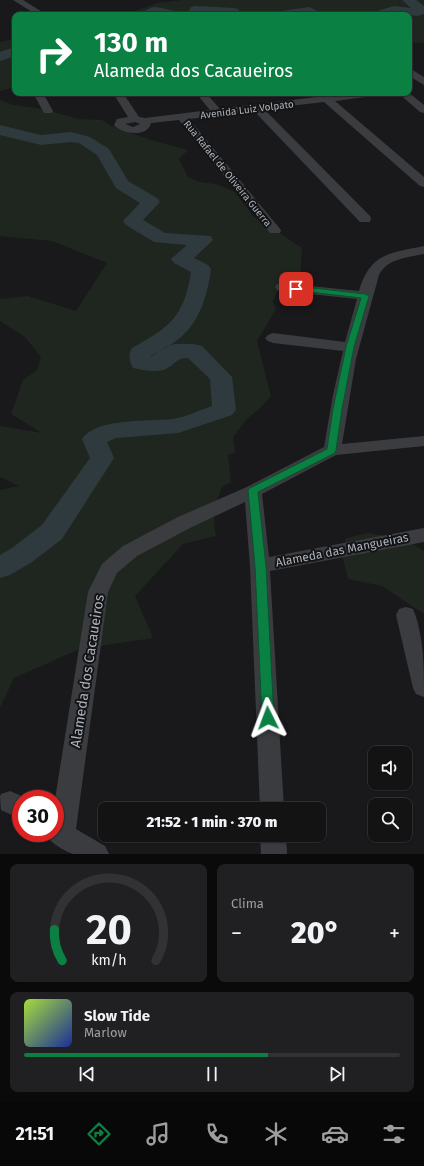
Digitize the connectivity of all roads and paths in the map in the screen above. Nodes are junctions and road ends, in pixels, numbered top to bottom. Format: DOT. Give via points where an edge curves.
graph roads {
  1 [pos="17,0"];
  2 [pos="38,12"];
  3 [pos="412,73"];
  4 [pos="424,82"];
  5 [pos="424,87"];
  6 [pos="412,88"];
  7 [pos="40,96"];
  8 [pos="120,96"];
  9 [pos="203,96"];
  10 [pos="280,96"];
  11 [pos="347,96"];
  12 [pos="407,96"];
  13 [pos="327,99"];
  14 [pos="287,104"];
  15 [pos="256,107"];
  16 [pos="424,110"];
  17 [pos="48,111"];
  18 [pos="218,112"];
  19 [pos="182,116"];
  20 [pos="424,183"];
  21 [pos="365,219"];
  22 [pos="275,230"];
  23 [pos="424,250"];
  24 [pos="282,287"];
  25 [pos="365,296"];
  26 [pos="273,338"];
  27 [pos="350,347"];
  28 [pos="424,441"];
  29 [pos="332,450"];
  30 [pos="253,490"];
  31 [pos="424,535"];
  32 [pos="260,566"];
  33 [pos="406,615"];
  34 [pos="424,688"];
  35 [pos="64,796"];
  36 [pos="272,802"];
  37 [pos="64,835"];
  38 [pos="273,842"];
  39 [pos="96,854"];
  40 [pos="274,854"];
  1 -- 2 [label="street"];
  3 -- 4 [label="street"];
  5 -- 6 [label="street"];
  7 -- 17 [label="street"];
  8 -- 19 [label="street, Avenida Luiz Volpato" via="140,120"];
  9 -- 18 [label="street"];
  10 -- 14 [label="street"];
  11 -- 13 [label="street, Avenida Luiz Volpato"];
  12 -- 16 [label="street"];
  13 -- 14 [label="street, Avenida Luiz Volpato"];
  13 -- 20 [label="street"];
  14 -- 15 [label="street, Avenida Luiz Volpato"];
  15 -- 18 [label="street, Avenida Luiz Volpato"];
  15 -- 21 [label="street"];
  18 -- 19 [label="street, Avenida Luiz Volpato"];
  19 -- 22 [label="street, Rua Rafael de Oliveira Guerra"];
  23 -- 25 [label="street" via="383,261 374,270"];
  24 -- 25 [label="street"];
  25 -- 27 [label="street"];
  26 -- 27 [label="street"];
  27 -- 29 [label="street"];
  28 -- 29 [label="street"];
  29 -- 30 [label="street, Alameda dos Cacaueiros"];
  30 -- 32 [label="street"];
  30 -- 35 [label="street, Alameda dos Cacaueiros" via="130,551 109,569 98,592"];
  31 -- 32 [label="street, Alameda das Mangueiras"];
  32 -- 36 [label="street"];
  33 -- 34 [label="street"];
  37 -- 39 [label="street"];
  38 -- 40 [label="street"];
}
